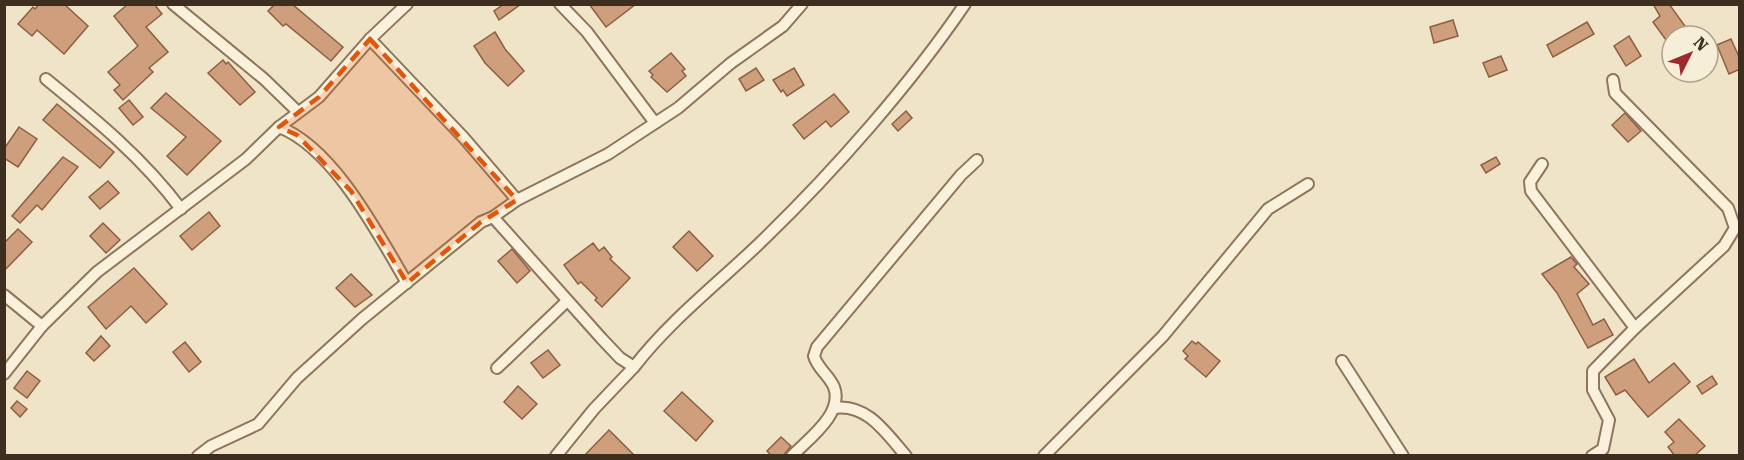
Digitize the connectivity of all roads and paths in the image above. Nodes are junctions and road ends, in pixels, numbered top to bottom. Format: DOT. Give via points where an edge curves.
graph roads {
  1 [pos="173,4"];
  2 [pos="407,4"];
  3 [pos="560,4"];
  4 [pos="801,4"];
  5 [pos="965,4"];
  6 [pos="370,39"];
  7 [pos="46,79"];
  8 [pos="1613,80"];
  9 [pos="298,112"];
  10 [pos="655,123"];
  11 [pos="279,128"];
  12 [pos="977,160"];
  13 [pos="1542,164"];
  14 [pos="1308,184"];
  15 [pos="517,200"];
  16 [pos="181,209"];
  17 [pos="493,217"];
  18 [pos="406,283"];
  19 [pos="4,295"];
  20 [pos="567,301"];
  21 [pos="42,326"];
  22 [pos="1635,328"];
  23 [pos="1342,361"];
  24 [pos="634,367"];
  25 [pos="497,368"];
  26 [pos="4,374"];
  27 [pos="834,408"];
  28 [pos="198,456"];
  29 [pos="556,456"];
  30 [pos="792,456"];
  31 [pos="906,456"];
  32 [pos="1044,456"];
  33 [pos="1402,456"];
  34 [pos="1592,456"];
  1 -- 9 [label="street"];
  2 -- 6 [label="street"];
  3 -- 10 [label="street" via="587,32"];
  4 -- 10 [label="street" via="783,26"];
  5 -- 24 [label="street" via="936,47 800,201"];
  6 -- 9 [label="street" via="319,97"];
  6 -- 15 [label="street"];
  7 -- 16 [label="street" via="132,151"];
  8 -- 22 [label="street" via="1616,93 1728,208 1735,228 1724,246"];
  9 -- 11 [label="street"];
  10 -- 15 [label="street" via="608,154"];
  11 -- 16 [label="street"];
  11 -- 18 [label="street" via="297,135 351,191"];
  12 -- 27 [label="street" via="817,347 813,356 835,389"];
  13 -- 22 [label="street" via="1530,182 1531,191"];
  14 -- 32 [label="street" via="1268,209 1163,336"];
  15 -- 17 [label="street"];
  16 -- 21 [label="street" via="97,272"];
  17 -- 18 [label="street" via="481,222"];
  17 -- 20 [label="street"];
  18 -- 28 [label="street" via="297,378 258,424"];
  19 -- 21 [label="street"];
  20 -- 24 [label="street" via="620,358"];
  20 -- 25 [label="street"];
  21 -- 26 [label="street"];
  22 -- 34 [label="street" via="1593,371 1593,390 1610,420 1603,450"];
  23 -- 33 [label="street"];
  24 -- 29 [label="street"];
  27 -- 30 [label="street"];
  27 -- 31 [label="street" via="859,409"];
}
